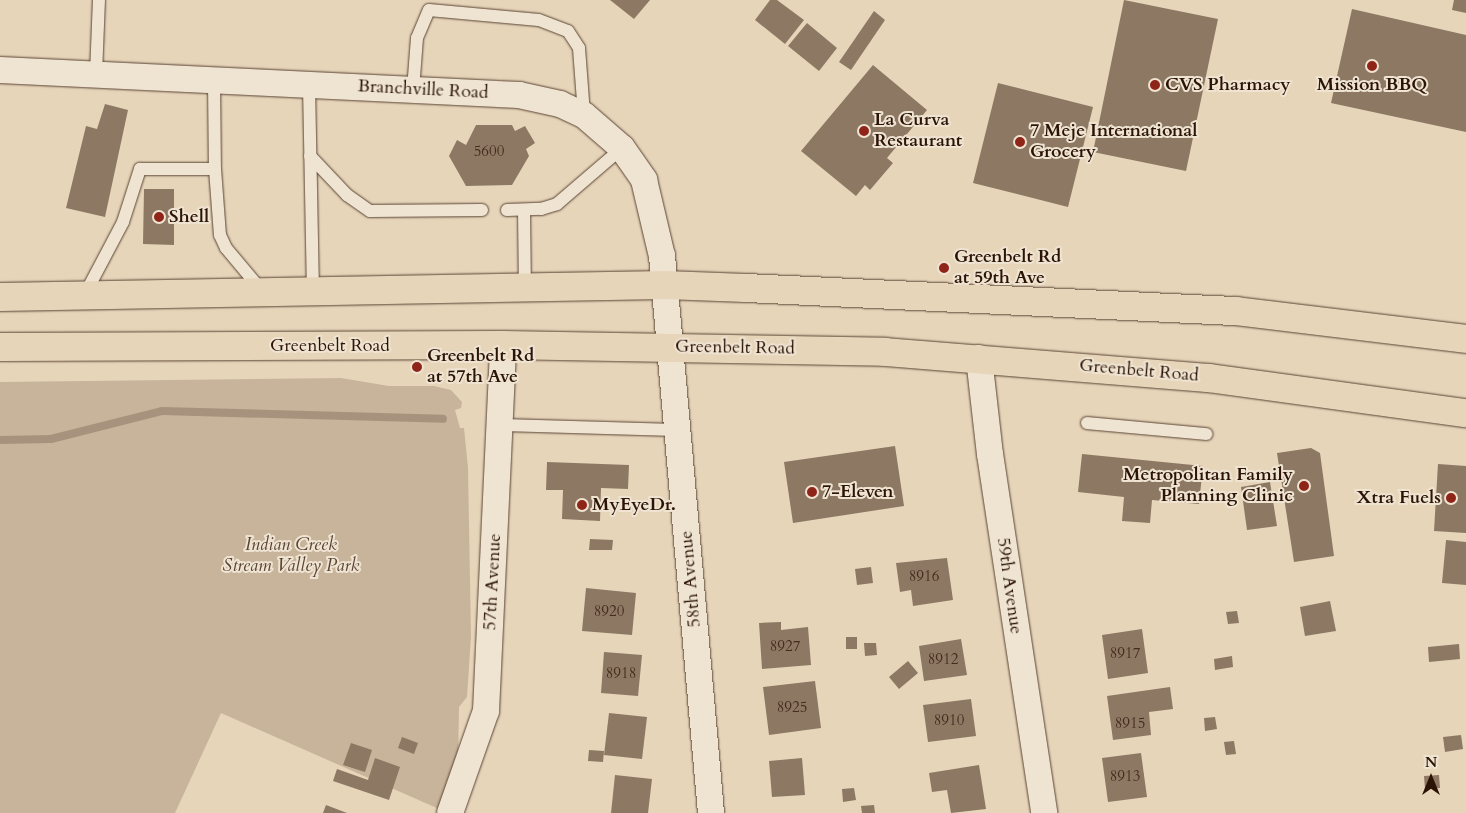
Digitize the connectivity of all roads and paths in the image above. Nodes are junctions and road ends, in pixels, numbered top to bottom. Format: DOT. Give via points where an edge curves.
graph roads {
  1 [pos="99,0"];
  2 [pos="433,5"];
  3 [pos="0,70"];
  4 [pos="96,74"];
  5 [pos="214,80"];
  6 [pos="309,85"];
  7 [pos="413,90"];
  8 [pos="584,115"];
  9 [pos="622,148"];
  10 [pos="310,156"];
  11 [pos="215,169"];
  12 [pos="482,210"];
  13 [pos="507,210"];
  14 [pos="524,210"];
  15 [pos="665,285"];
  16 [pos="525,288"];
  17 [pos="264,292"];
  18 [pos="313,292"];
  19 [pos="84,296"];
  20 [pos="0,297"];
  21 [pos="1466,338"];
  22 [pos="503,345"];
  23 [pos="671,346"];
  24 [pos="0,347"];
  25 [pos="979,358"];
  26 [pos="1466,413"];
  27 [pos="1087,423"];
  28 [pos="500,425"];
  29 [pos="678,430"];
  30 [pos="1206,434"];
  31 [pos="450,813"];
  32 [pos="711,813"];
  33 [pos="1044,813"];
  1 -- 4 [label="lane"];
  2 -- 7 [label="lane" via="416,38"];
  2 -- 8 [label="lane" via="532,19 568,31 579,48"];
  3 -- 4 [label="street, Branchville Road"];
  4 -- 5 [label="street, Branchville Road"];
  5 -- 6 [label="street, Branchville Road"];
  5 -- 11 [label="lane"];
  6 -- 7 [label="street, Branchville Road"];
  6 -- 10 [label="lane"];
  7 -- 8 [label="street, Branchville Road" via="542,98"];
  8 -- 9 [label="street, Branchville Road"];
  9 -- 14 [label="lane" via="557,204"];
  9 -- 15 [label="street, Branchville Road" via="634,163 650,195"];
  10 -- 12 [label="lane" via="347,195 370,211"];
  10 -- 18 [label="lane"];
  11 -- 17 [label="lane" via="220,235 226,248"];
  11 -- 19 [label="lane" via="140,169 123,222"];
  13 -- 14 [label="lane"];
  14 -- 16 [label="lane"];
  15 -- 16 [label="main road"];
  15 -- 21 [label="main road" via="1236,311"];
  15 -- 23 [label="street, Branchville Road"];
  16 -- 18 [label="main road"];
  17 -- 18 [label="main road"];
  17 -- 19 [label="main road"];
  19 -- 20 [label="main road"];
  22 -- 23 [label="main road, Greenbelt Road"];
  22 -- 24 [label="main road, Greenbelt Road"];
  22 -- 28 [label="street, 57th Avenue"];
  23 -- 25 [label="main road, Greenbelt Road"];
  23 -- 29 [label="street, 58th Avenue"];
  25 -- 26 [label="main road, Greenbelt Road" via="1209,378"];
  25 -- 33 [label="street, 59th Avenue" via="990,454"];
  27 -- 30 [label="lane"];
  28 -- 29 [label="lane"];
  28 -- 31 [label="street, 57th Avenue" via="486,711"];
  29 -- 32 [label="street, 58th Avenue"];
}
